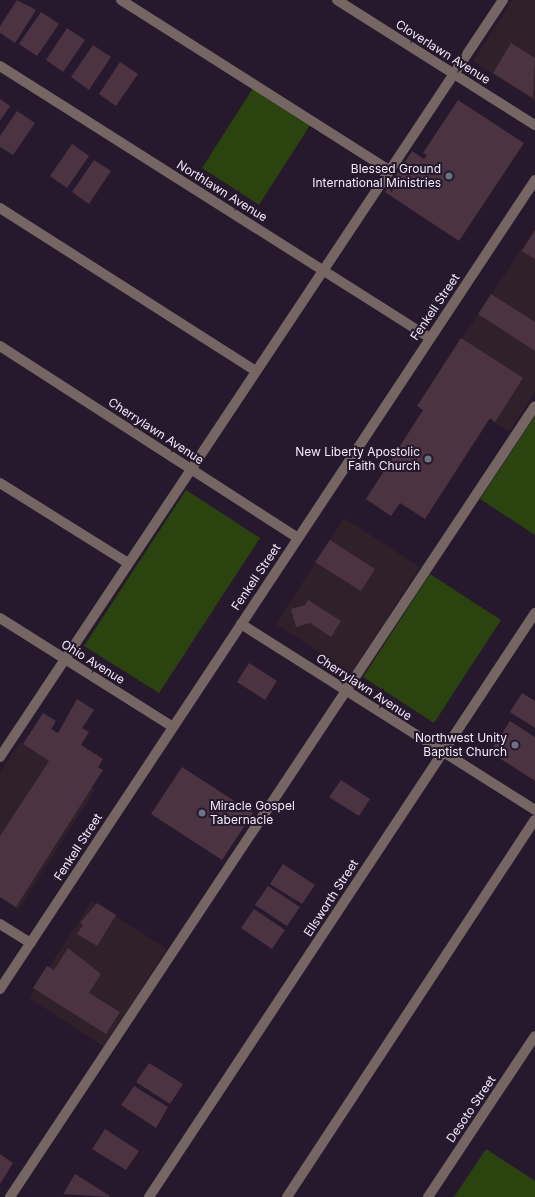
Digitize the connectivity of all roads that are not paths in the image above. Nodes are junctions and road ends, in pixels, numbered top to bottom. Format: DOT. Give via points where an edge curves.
graph roads {
  1 [pos="121,0"];
  2 [pos="337,0"];
  3 [pos="503,0"];
  4 [pos="0,66"];
  5 [pos="454,74"];
  6 [pos="535,125"];
  7 [pos="390,171"];
  8 [pos="535,180"];
  9 [pos="0,208"];
  10 [pos="324,270"];
  11 [pos="430,338"];
  12 [pos="0,346"];
  13 [pos="256,371"];
  14 [pos="535,406"];
  15 [pos="190,468"];
  16 [pos="0,483"];
  17 [pos="298,538"];
  18 [pos="128,563"];
  19 [pos="535,613"];
  20 [pos="0,618"];
  21 [pos="241,624"];
  22 [pos="65,659"];
  23 [pos="346,691"];
  24 [pos="173,727"];
  25 [pos="443,752"];
  26 [pos="0,757"];
  27 [pos="535,810"];
  28 [pos="535,820"];
  29 [pos="0,924"];
  30 [pos="30,943"];
  31 [pos="0,989"];
  32 [pos="535,1036"];
  33 [pos="10,1197"];
  34 [pos="149,1197"];
  35 [pos="287,1197"];
  36 [pos="428,1197"];
  1 -- 7 [label="street"];
  2 -- 5 [label="street, Cloverlawn Avenue"];
  3 -- 5 [label="street"];
  4 -- 10 [label="street, Northlawn Avenue"];
  5 -- 6 [label="street, Cloverlawn Avenue"];
  5 -- 7 [label="street"];
  7 -- 10 [label="street"];
  8 -- 11 [label="street, Fenkell Street"];
  9 -- 13 [label="street"];
  10 -- 11 [label="street, Northlawn Avenue"];
  10 -- 13 [label="street"];
  11 -- 17 [label="street, Fenkell Street"];
  12 -- 15 [label="street, Cherrylawn Avenue"];
  13 -- 15 [label="street"];
  14 -- 23 [label="street"];
  15 -- 17 [label="street, Cherrylawn Avenue"];
  15 -- 18 [label="street"];
  16 -- 18 [label="street"];
  17 -- 21 [label="street, Fenkell Street"];
  18 -- 22 [label="street"];
  19 -- 25 [label="street, Ellsworth Street"];
  20 -- 22 [label="street, Ohio Avenue"];
  21 -- 23 [label="street, Cherrylawn Avenue"];
  21 -- 24 [label="street, Fenkell Street"];
  22 -- 24 [label="street, Ohio Avenue"];
  22 -- 26 [label="street"];
  23 -- 25 [label="street, Cherrylawn Avenue"];
  23 -- 33 [label="street"];
  24 -- 30 [label="street, Fenkell Street"];
  25 -- 27 [label="street, Cherrylawn Avenue"];
  25 -- 34 [label="street, Ellsworth Street"];
  28 -- 35 [label="street"];
  29 -- 30 [label="street"];
  30 -- 31 [label="street, Fenkell Street"];
  32 -- 36 [label="street, Desoto Street"];
}
